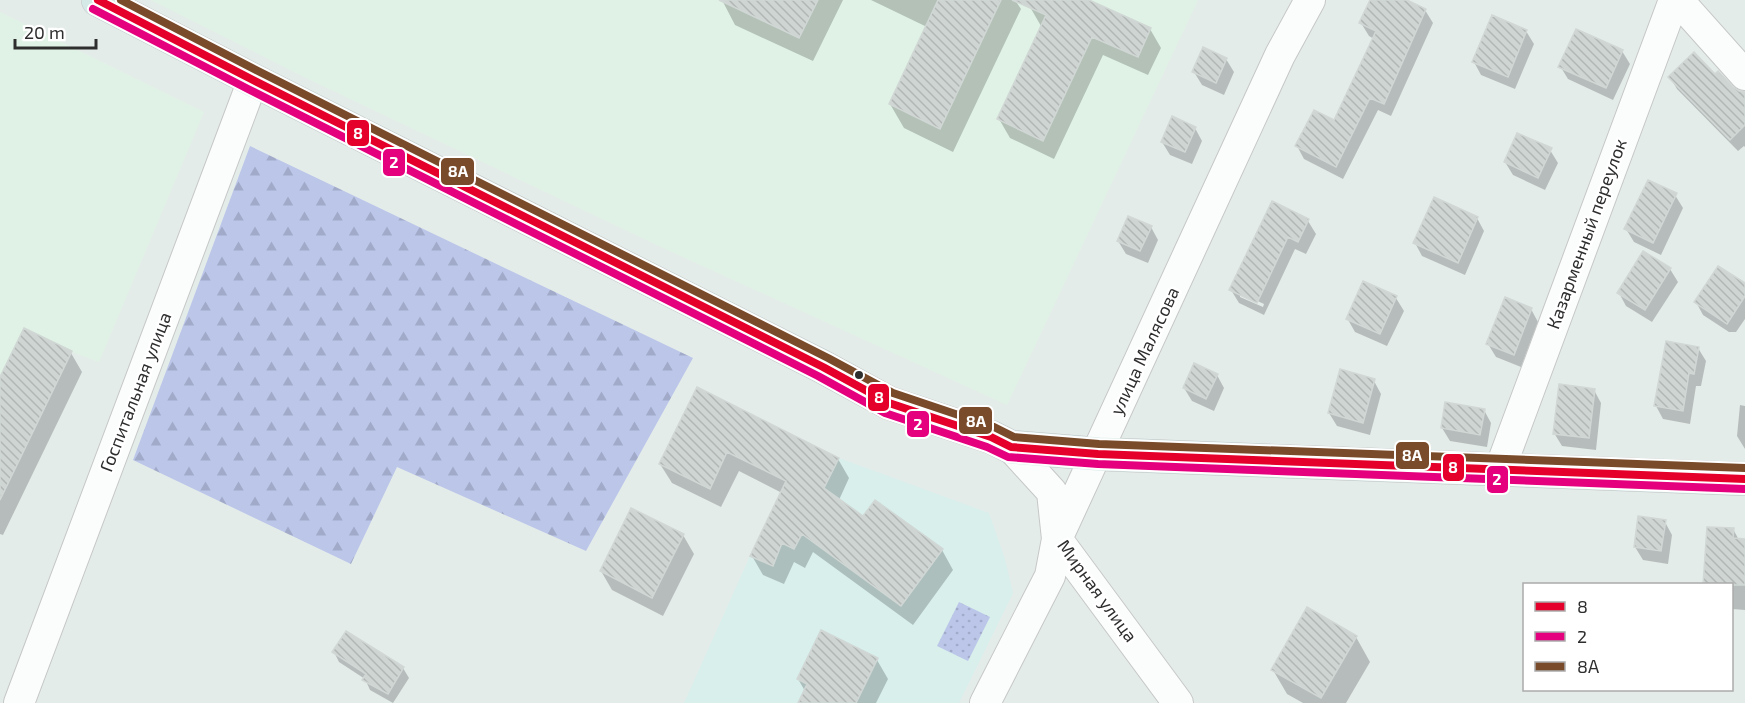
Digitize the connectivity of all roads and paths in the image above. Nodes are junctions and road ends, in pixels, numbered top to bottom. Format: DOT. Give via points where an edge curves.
graph roads {
  1 [pos="98,0"];
  2 [pos="1310,0"];
  3 [pos="1676,0"];
  4 [pos="1745,75"];
  5 [pos="253,80"];
  6 [pos="1011,447"];
  7 [pos="1098,454"];
  8 [pos="1500,469"];
  9 [pos="1745,479"];
  10 [pos="1057,539"];
  11 [pos="19,703"];
  12 [pos="985,703"];
  13 [pos="1178,703"];
  1 -- 5 [label="main road"];
  2 -- 7 [label="street, улица Малясова" via="1275,66"];
  3 -- 4 [label="street"];
  3 -- 8 [label="street, Казарменный переулок"];
  5 -- 6 [label="main road" via="889,403"];
  5 -- 11 [label="street, Госпитальная улица"];
  6 -- 7 [label="main road"];
  6 -- 10 [label="street, Мирная улица" via="1052,492"];
  7 -- 8 [label="main road"];
  7 -- 10 [label="street, улица Малясова"];
  8 -- 9 [label="main road"];
  10 -- 12 [label="street, улица Малясова" via="1050,576"];
  10 -- 13 [label="street, Мирная улица"];
}
